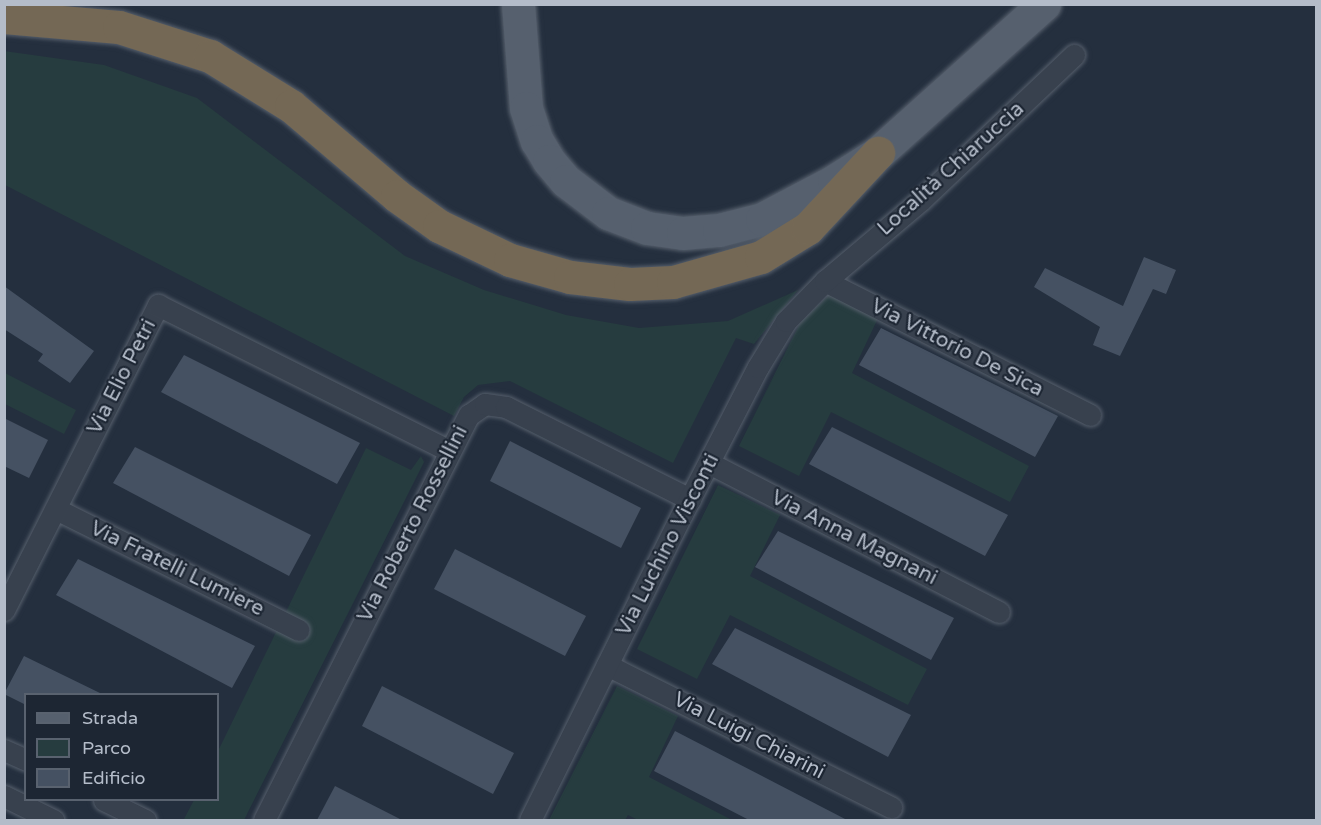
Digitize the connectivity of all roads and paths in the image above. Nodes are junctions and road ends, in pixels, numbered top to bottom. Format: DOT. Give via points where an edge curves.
graph roads {
  1 [pos="1044,4"];
  2 [pos="4,17"];
  3 [pos="519,18"];
  4 [pos="1074,55"];
  5 [pos="878,153"];
  6 [pos="825,281"];
  7 [pos="1090,415"];
  8 [pos="450,451"];
  9 [pos="710,463"];
  10 [pos="690,500"];
  11 [pos="56,508"];
  12 [pos="4,610"];
  13 [pos="999,612"];
  14 [pos="299,630"];
  15 [pos="607,665"];
  16 [pos="4,750"];
  17 [pos="24,759"];
  18 [pos="4,796"];
  19 [pos="106,801"];
  20 [pos="891,807"];
  21 [pos="53,820"];
  22 [pos="145,820"];
  23 [pos="264,820"];
  24 [pos="530,820"];
  1 -- 5 [label="main road"];
  2 -- 5 [label="highway" via="119,27 210,56 291,106 428,219 510,260 570,277 630,284 673,282 761,257 808,228"];
  3 -- 5 [label="main road" via="526,108 542,151 580,194 634,224 683,233 747,224 789,207"];
  4 -- 6 [label="street, Località Chiaruccia" via="921,200"];
  6 -- 7 [label="street, Via Vittorio De Sica"];
  6 -- 9 [label="street, Via Luchino Visconti" via="786,321"];
  8 -- 10 [label="street, Via Roberto Rossellini" via="468,415 485,404 506,407"];
  8 -- 11 [label="street, Via Elio Petri" via="158,305"];
  8 -- 23 [label="street, Via Roberto Rossellini"];
  9 -- 10 [label="street, Via Luchino Visconti"];
  9 -- 13 [label="street, Via Anna Magnani"];
  10 -- 15 [label="street, Via Luchino Visconti"];
  11 -- 12 [label="street, Via Elio Petri"];
  11 -- 14 [label="street, Via Fratelli Lumiere"];
  15 -- 20 [label="street, Via Luigi Chiarini"];
  15 -- 24 [label="street, Via Luchino Visconti"];
  16 -- 17 [label="street"];
  18 -- 21 [label="street"];
  19 -- 22 [label="street"];
}
